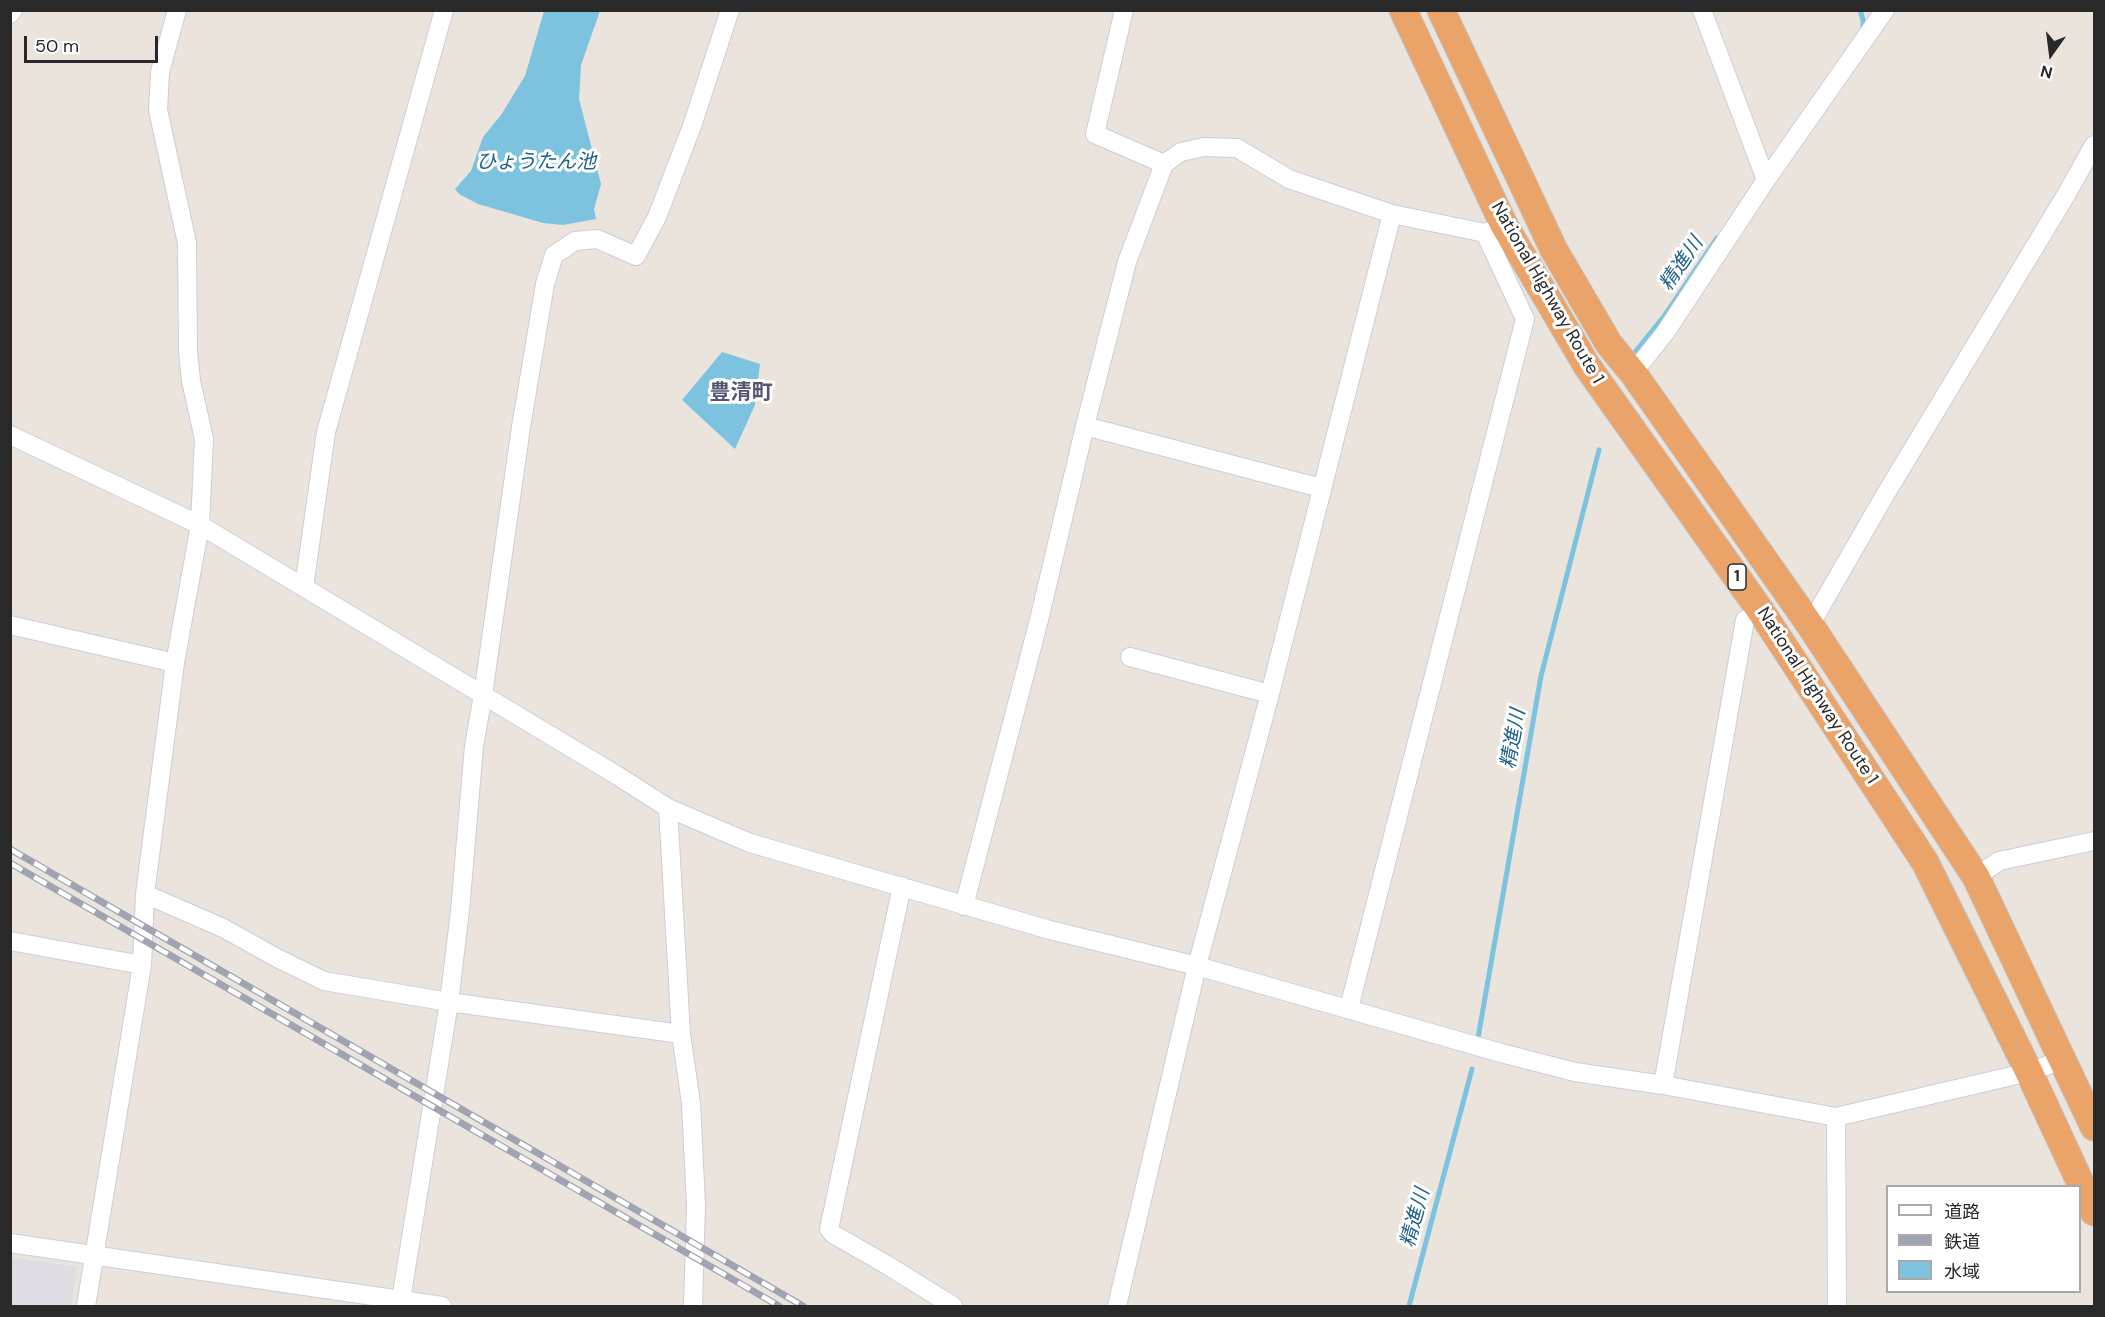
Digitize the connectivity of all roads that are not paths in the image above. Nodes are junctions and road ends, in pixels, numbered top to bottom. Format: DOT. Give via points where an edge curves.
graph roads {
  1 [pos="13,10"];
  2 [pos="177,10"];
  3 [pos="444,10"];
  4 [pos="730,10"];
  5 [pos="1124,10"];
  6 [pos="1403,10"];
  7 [pos="1441,10"];
  8 [pos="1702,10"];
  9 [pos="1885,10"];
  10 [pos="10,14"];
  11 [pos="2094,145"];
  12 [pos="1164,165"];
  13 [pos="1766,180"];
  14 [pos="1392,214"];
  15 [pos="1494,229"];
  16 [pos="1633,374"];
  17 [pos="1085,426"];
  18 [pos="10,435"];
  19 [pos="1321,488"];
  20 [pos="200,525"];
  21 [pos="304,587"];
  22 [pos="1760,610"];
  23 [pos="10,625"];
  24 [pos="1810,625"];
  25 [pos="1130,657"];
  26 [pos="176,663"];
  27 [pos="1270,694"];
  28 [pos="483,695"];
  29 [pos="668,808"];
  30 [pos="2094,841"];
  31 [pos="1977,877"];
  32 [pos="902,886"];
  33 [pos="145,894"];
  34 [pos="964,906"];
  35 [pos="10,941"];
  36 [pos="142,965"];
  37 [pos="1197,966"];
  38 [pos="449,1002"];
  39 [pos="1349,1008"];
  40 [pos="681,1034"];
  41 [pos="2062,1060"];
  42 [pos="2029,1072"];
  43 [pos="1663,1085"];
  44 [pos="1836,1117"];
  45 [pos="2094,1127"];
  46 [pos="2094,1212"];
  47 [pos="10,1243"];
  48 [pos="94,1255"];
  49 [pos="400,1303"];
  50 [pos="86,1306"];
  51 [pos="442,1306"];
  52 [pos="693,1306"];
  53 [pos="953,1306"];
  54 [pos="1117,1306"];
  55 [pos="1837,1306"];
  1 -- 10 [label="street"];
  2 -- 20 [label="street" via="160,72 158,110 187,243 188,351 204,440"];
  3 -- 21 [label="street" via="326,432"];
  4 -- 28 [label="street" via="692,126 657,217 636,256 597,239 575,241 554,255 545,284 521,427"];
  5 -- 12 [label="street" via="1095,134"];
  6 -- 15 [label="highway, National Highway Route 1 / 1"];
  7 -- 16 [label="highway, National Highway Route 1 / 1" via="1554,250 1609,344"];
  8 -- 13 [label="street"];
  9 -- 13 [label="street"];
  11 -- 24 [label="street"];
  12 -- 14 [label="street" via="1181,152 1204,147 1237,148 1289,179"];
  12 -- 17 [label="street" via="1127,262"];
  13 -- 16 [label="street" via="1665,333"];
  14 -- 15 [label="street"];
  14 -- 19 [label="street"];
  15 -- 22 [label="highway, National Highway Route 1 / 1"];
  15 -- 39 [label="street" via="1525,319"];
  16 -- 24 [label="highway, National Highway Route 1 / 1"];
  17 -- 19 [label="street"];
  17 -- 34 [label="street"];
  18 -- 20 [label="street"];
  19 -- 27 [label="street"];
  20 -- 21 [label="street"];
  20 -- 26 [label="street"];
  21 -- 28 [label="street"];
  22 -- 42 [label="highway, National Highway Route 1 / 1" via="1925,862"];
  22 -- 43 [label="street" via="1745,621"];
  23 -- 26 [label="street"];
  24 -- 31 [label="highway, National Highway Route 1 / 1"];
  25 -- 27 [label="street"];
  26 -- 33 [label="street"];
  27 -- 37 [label="street"];
  28 -- 29 [label="street"];
  28 -- 38 [label="street" via="474,746"];
  29 -- 32 [label="street" via="750,843"];
  29 -- 40 [label="street"];
  30 -- 31 [label="street" via="2000,861"];
  31 -- 41 [label="highway, National Highway Route 1 / 1"];
  32 -- 34 [label="street"];
  32 -- 53 [label="street" via="829,1229"];
  33 -- 36 [label="street"];
  33 -- 38 [label="street" via="223,928 324,981"];
  34 -- 37 [label="street"];
  35 -- 36 [label="street"];
  36 -- 48 [label="street"];
  37 -- 39 [label="street"];
  37 -- 54 [label="street"];
  38 -- 40 [label="street"];
  38 -- 49 [label="street"];
  39 -- 43 [label="street" via="1575,1072"];
  40 -- 52 [label="street" via="691,1103 696,1206"];
  41 -- 42 [label="street"];
  41 -- 45 [label="highway, National Highway Route 1 / 1"];
  42 -- 44 [label="street"];
  42 -- 46 [label="highway, National Highway Route 1 / 1"];
  43 -- 44 [label="street"];
  44 -- 55 [label="street"];
  47 -- 48 [label="street"];
  48 -- 49 [label="street"];
  48 -- 50 [label="street"];
  49 -- 51 [label="street"];
}
